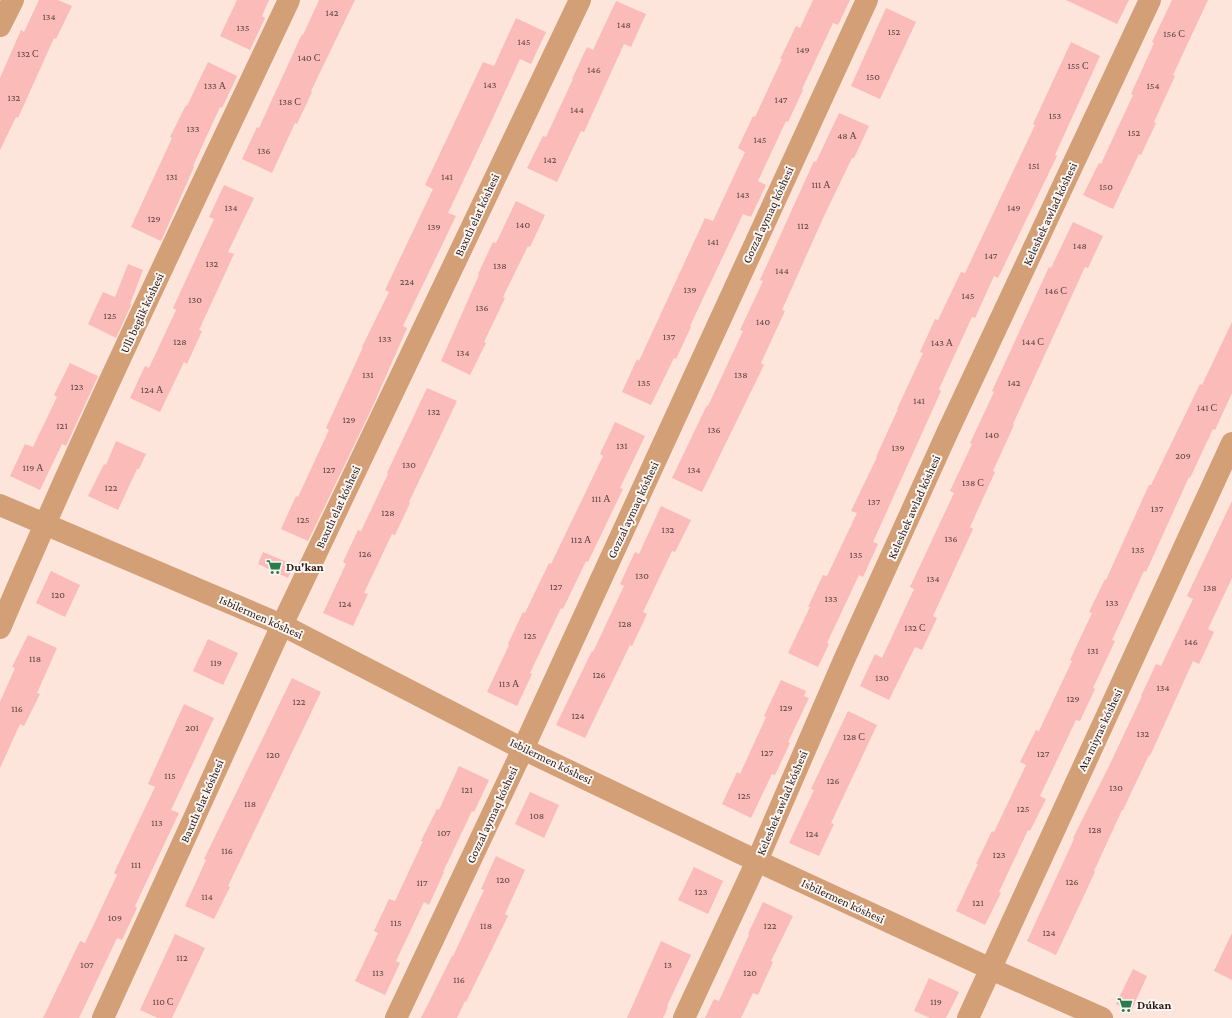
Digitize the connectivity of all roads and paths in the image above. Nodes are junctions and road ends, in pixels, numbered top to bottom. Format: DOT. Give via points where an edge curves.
graph roads {
  1 [pos="13,0"];
  2 [pos="289,0"];
  3 [pos="580,0"];
  4 [pos="867,0"];
  5 [pos="1150,0"];
  6 [pos="0,26"];
  7 [pos="1232,443"];
  8 [pos="0,505"];
  9 [pos="45,524"];
  10 [pos="282,625"];
  11 [pos="0,628"];
  12 [pos="524,749"];
  13 [pos="757,861"];
  14 [pos="991,969"];
  15 [pos="103,1018"];
  16 [pos="396,1018"];
  17 [pos="684,1018"];
  18 [pos="968,1018"];
  19 [pos="1102,1018"];
  1 -- 6 [label="street"];
  2 -- 9 [label="street, Ullı beglik kóshesi"];
  3 -- 10 [label="street, Baxıtlı elat kóshesi"];
  4 -- 12 [label="street, Gozzal aymaq kóshesi"];
  5 -- 13 [label="street, Keleshek awlad kóshesi" via="844,660"];
  7 -- 14 [label="street, Ata miyras kóshesi"];
  8 -- 9 [label="street, Isbilermen kóshesi"];
  9 -- 10 [label="street, Isbilermen kóshesi"];
  9 -- 11 [label="street, Ullı beglik kóshesi"];
  10 -- 12 [label="street, Isbilermen kóshesi"];
  10 -- 15 [label="street, Baxıtlı elat kóshesi"];
  12 -- 13 [label="street, Isbilermen kóshesi"];
  12 -- 16 [label="street, Gozzal aymaq kóshesi"];
  13 -- 14 [label="street, Isbilermen kóshesi"];
  13 -- 17 [label="street, Keleshek awlad kóshesi"];
  14 -- 18 [label="street, Ata miyras kóshesi"];
  14 -- 19 [label="street, Isbilermen kóshesi"];
}
